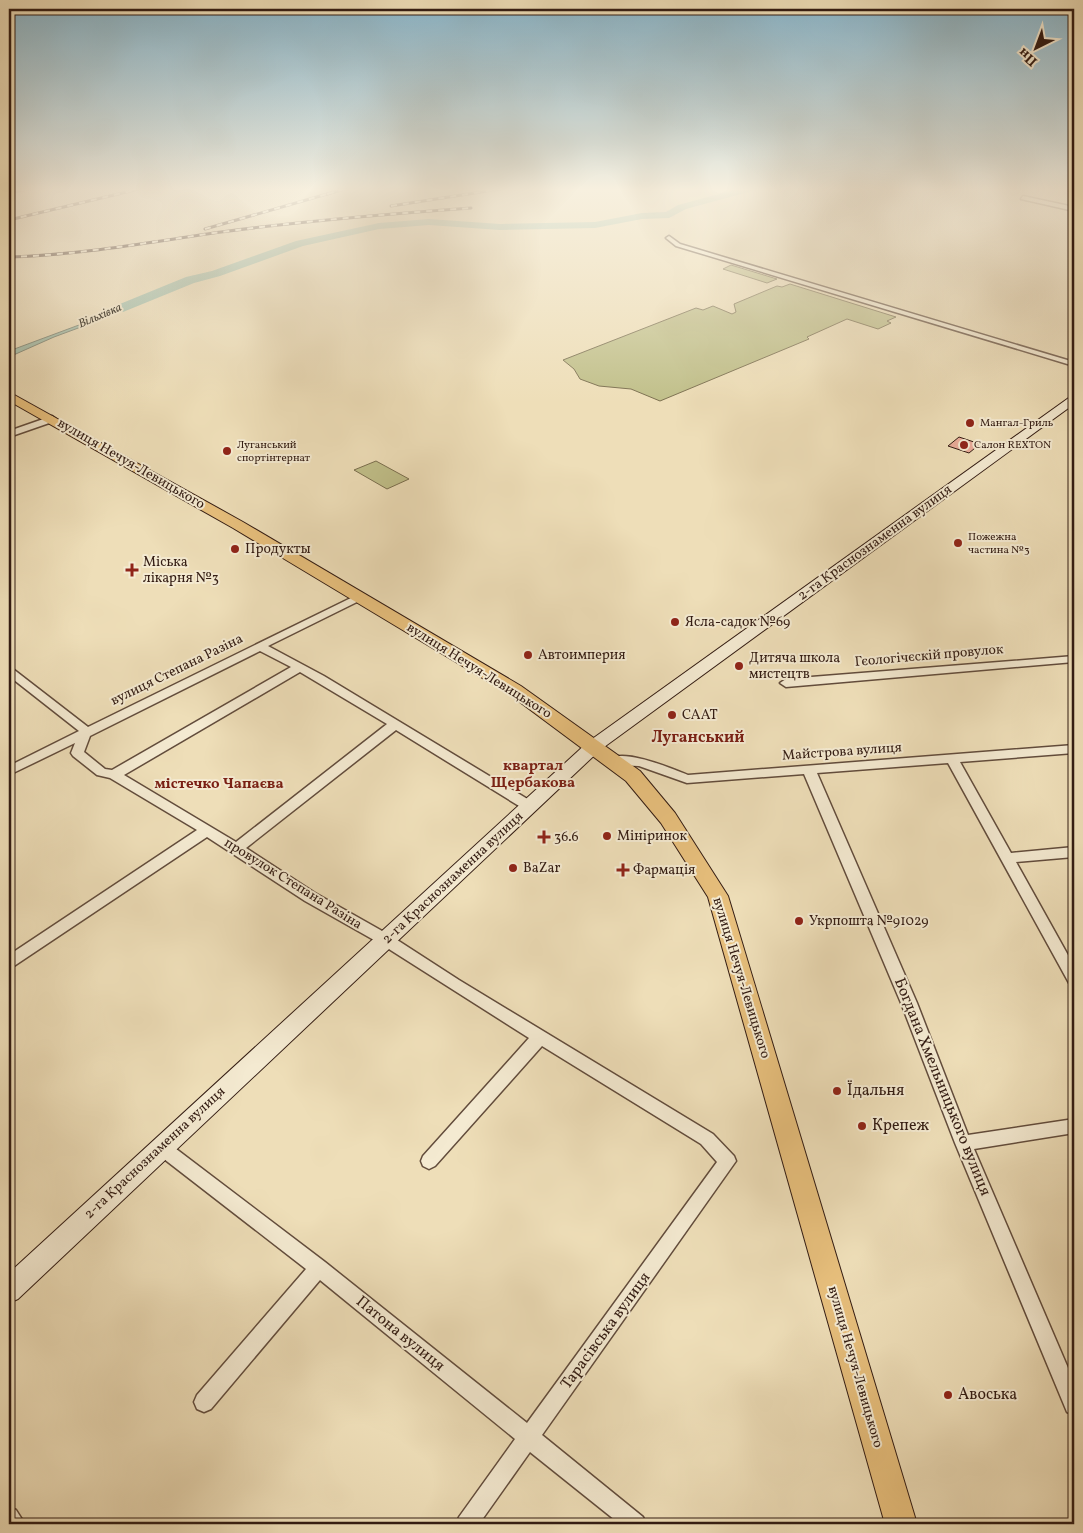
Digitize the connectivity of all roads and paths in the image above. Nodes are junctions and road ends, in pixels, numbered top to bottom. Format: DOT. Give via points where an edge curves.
graph roads {
  1 [pos="733,261"];
  2 [pos="1074,364"];
  3 [pos="10,397"];
  4 [pos="1074,399"];
  5 [pos="52,419"];
  6 [pos="9,434"];
  7 [pos="359,597"];
  8 [pos="259,646"];
  9 [pos="1074,659"];
  10 [pos="300,667"];
  11 [pos="9,671"];
  12 [pos="786,683"];
  13 [pos="395,724"];
  14 [pos="86,732"];
  15 [pos="594,746"];
  16 [pos="1074,749"];
  17 [pos="952,759"];
  18 [pos="614,761"];
  19 [pos="809,770"];
  20 [pos="9,771"];
  21 [pos="114,775"];
  22 [pos="529,806"];
  23 [pos="207,830"];
  24 [pos="236,848"];
  25 [pos="1074,852"];
  26 [pos="1008,858"];
  27 [pos="386,940"];
  28 [pos="9,962"];
  29 [pos="1073,974"];
  30 [pos="540,1037"];
  31 [pos="1074,1126"];
  32 [pos="707,1139"];
  33 [pos="964,1143"];
  34 [pos="161,1147"];
  35 [pos="429,1161"];
  36 [pos="319,1268"];
  37 [pos="9,1290"];
  38 [pos="204,1402"];
  39 [pos="1074,1405"];
  40 [pos="528,1438"];
  41 [pos="9,1516"];
  42 [pos="15,1524"];
  43 [pos="466,1524"];
  44 [pos="636,1524"];
  45 [pos="901,1524"];
  1 -- 2 [label="street"];
  3 -- 5 [label="main road, вулиця Нечуя-Левицького"];
  4 -- 15 [label="street, 2-га Краснознаменна вулиця"];
  5 -- 6 [label="street"];
  5 -- 7 [label="main road, вулиця Нечуя-Левицького"];
  7 -- 8 [label="street, вулиця Степана Разіна"];
  7 -- 15 [label="main road, вулиця Нечуя-Левицького" via="515,690"];
  8 -- 10 [label="street"];
  8 -- 14 [label="street, вулиця Степана Разіна"];
  9 -- 12 [label="street, Гєологічєскій провулок"];
  10 -- 13 [label="street"];
  10 -- 21 [label="street"];
  11 -- 14 [label="street"];
  13 -- 22 [label="street"];
  13 -- 24 [label="street"];
  14 -- 20 [label="street, вулиця Степана Разіна"];
  14 -- 21 [label="street, провулок Степана Разіна" via="78,753 101,772"];
  15 -- 18 [label="main road, вулиця Нечуя-Левицького"];
  15 -- 22 [label="street, 2-га Краснознаменна вулиця"];
  16 -- 17 [label="street, Майстрова вулиця"];
  17 -- 19 [label="street, Майстрова вулиця"];
  17 -- 26 [label="street"];
  18 -- 19 [label="street, Майстрова вулиця" via="640,762 687,779"];
  18 -- 45 [label="main road, вулиця Нечуя-Левицького" via="633,776 668,818 718,896"];
  19 -- 33 [label="street, Богдана Хмельницького вулиця" via="910,1003"];
  21 -- 23 [label="street, провулок Степана Разіна"];
  22 -- 27 [label="street, 2-га Краснознаменна вулиця"];
  23 -- 24 [label="street, провулок Степана Разіна"];
  23 -- 28 [label="street"];
  24 -- 27 [label="street, провулок Степана Разіна" via="317,901"];
  25 -- 26 [label="street"];
  26 -- 29 [label="street"];
  27 -- 30 [label="street, провулок Степана Разіна"];
  27 -- 34 [label="street, 2-га Краснознаменна вулиця"];
  30 -- 32 [label="street, провулок Степана Разіна"];
  30 -- 35 [label="street"];
  31 -- 33 [label="street"];
  32 -- 40 [label="street, Тарасівська вулиця" via="728,1161"];
  33 -- 39 [label="street, Богдана Хмельницького вулиця"];
  34 -- 36 [label="street, Патона вулиця"];
  34 -- 37 [label="street, 2-га Краснознаменна вулиця"];
  36 -- 38 [label="street"];
  36 -- 40 [label="street, Патона вулиця"];
  40 -- 43 [label="street, Тарасівська вулиця"];
  40 -- 44 [label="street, Патона вулиця"];
  41 -- 42 [label="street"];
}
